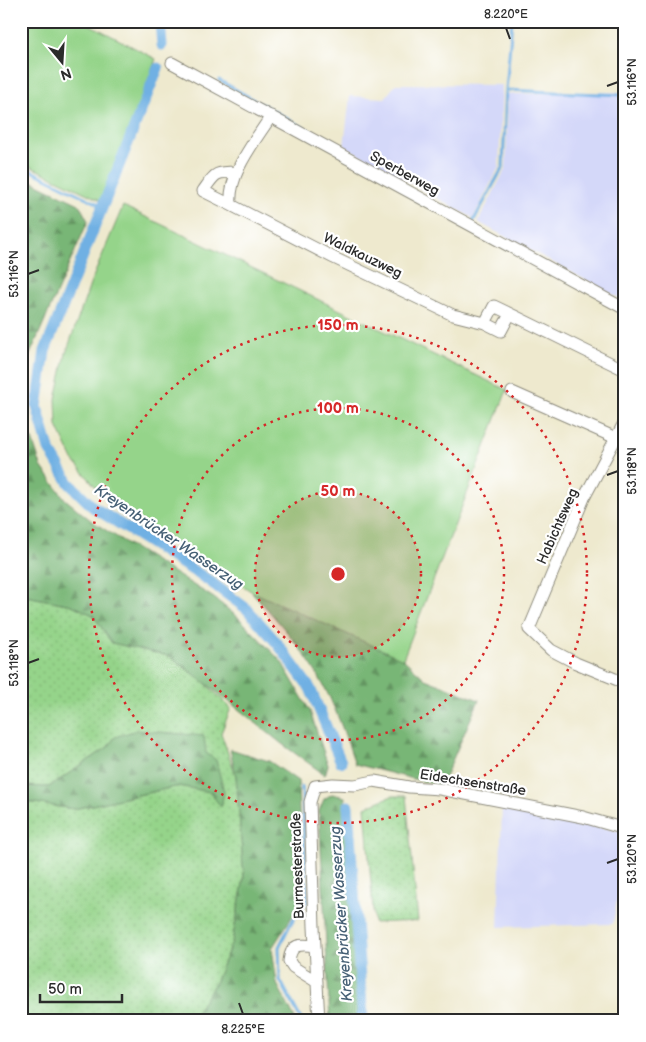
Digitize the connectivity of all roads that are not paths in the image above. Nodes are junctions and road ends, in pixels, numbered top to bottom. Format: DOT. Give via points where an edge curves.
graph roads {
  1 [pos="172,63"];
  2 [pos="270,116"];
  3 [pos="237,172"];
  4 [pos="231,206"];
  5 [pos="625,309"];
  6 [pos="510,314"];
  7 [pos="485,323"];
  8 [pos="625,370"];
  9 [pos="512,392"];
  10 [pos="625,421"];
  11 [pos="616,438"];
  12 [pos="625,683"];
  13 [pos="315,786"];
  14 [pos="625,829"];
  15 [pos="315,946"];
  16 [pos="317,982"];
  17 [pos="319,1021"];
  1 -- 2 [label="street, Sperberweg"];
  2 -- 3 [label="street"];
  2 -- 5 [label="street, Sperberweg"];
  3 -- 4 [label="street"];
  3 -- 4 [label="street, Waldkauzweg" via="217,174 203,191"];
  4 -- 7 [label="street, Waldkauzweg" via="453,315"];
  6 -- 7 [label="street" via="494,306"];
  6 -- 7 [label="street, Waldkauzweg" via="501,331"];
  6 -- 8 [label="street"];
  9 -- 11 [label="street"];
  10 -- 11 [label="street, Habichtsweg"];
  11 -- 12 [label="street, Habichtsweg" via="584,498 529,629 552,650"];
  13 -- 14 [label="street, Eidechsenstraße" via="374,781 440,789 584,817"];
  13 -- 15 [label="street, Burmesterstraße" via="310,802"];
  15 -- 16 [label="street, Burmesterstraße"];
  15 -- 16 [label="street" via="302,944 294,947 289,961"];
  16 -- 17 [label="street, Burmesterstraße"];
}
